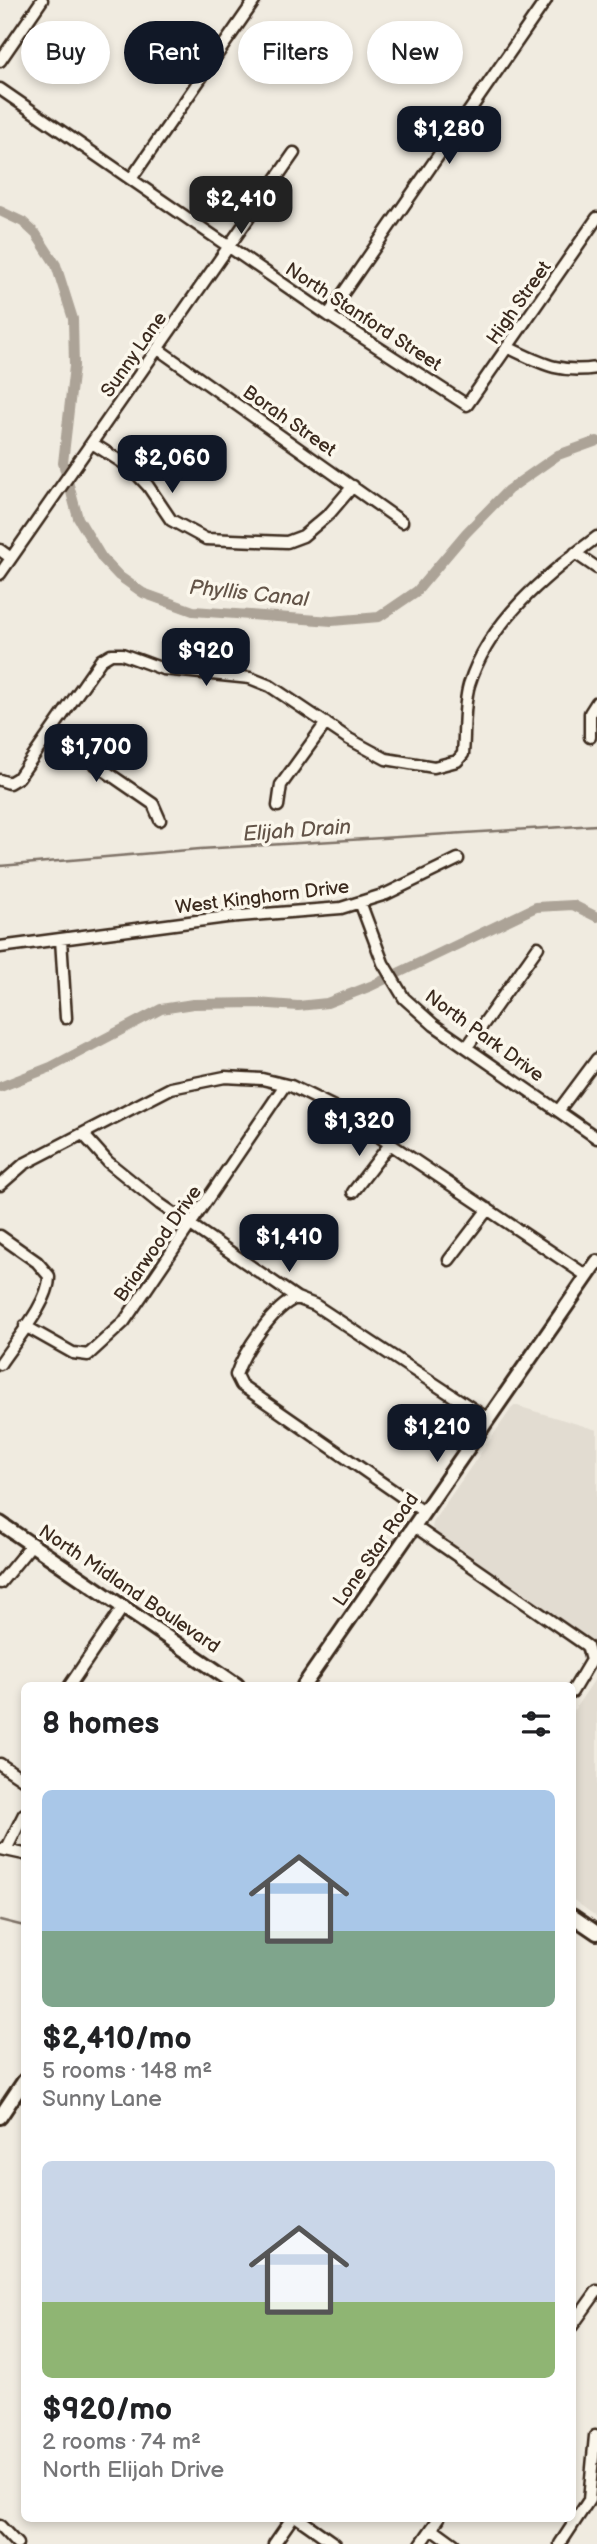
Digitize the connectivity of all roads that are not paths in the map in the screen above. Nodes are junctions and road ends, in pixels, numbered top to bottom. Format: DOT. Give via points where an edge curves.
graph roads {
  1 [pos="41,0"];
  2 [pos="255,0"];
  3 [pos="546,0"];
  4 [pos="0,61"];
  5 [pos="0,89"];
  6 [pos="294,153"];
  7 [pos="131,179"];
  8 [pos="597,218"];
  9 [pos="229,246"];
  10 [pos="328,315"];
  11 [pos="507,347"];
  12 [pos="158,349"];
  13 [pos="597,368"];
  14 [pos="467,405"];
  15 [pos="92,443"];
  16 [pos="353,486"];
  17 [pos="402,522"];
  18 [pos="597,537"];
  19 [pos="0,550"];
  20 [pos="575,553"];
  21 [pos="12,558"];
  22 [pos="597,569"];
  23 [pos="0,574"];
  24 [pos="597,702"];
  25 [pos="326,723"];
  26 [pos="50,733"];
  27 [pos="590,737"];
  28 [pos="0,780"];
  29 [pos="278,806"];
  30 [pos="160,820"];
  31 [pos="458,859"];
  32 [pos="360,902"];
  33 [pos="61,939"];
  34 [pos="0,947"];
  35 [pos="538,947"];
  36 [pos="66,1018"];
  37 [pos="467,1047"];
  38 [pos="597,1059"];
  39 [pos="285,1085"];
  40 [pos="559,1110"];
  41 [pos="83,1134"];
  42 [pos="597,1138"];
  43 [pos="390,1144"];
  44 [pos="0,1185"];
  45 [pos="353,1192"];
  46 [pos="488,1209"];
  47 [pos="191,1225"];
  48 [pos="0,1236"];
  49 [pos="449,1260"];
  50 [pos="597,1262"];
  51 [pos="587,1276"];
  52 [pos="297,1298"];
  53 [pos="25,1326"];
  54 [pos="0,1364"];
  55 [pos="488,1419"];
  56 [pos="424,1512"];
  57 [pos="0,1523"];
  58 [pos="414,1526"];
  59 [pos="32,1544"];
  60 [pos="0,1583"];
  61 [pos="123,1607"];
  62 [pos="72,1682"];
  63 [pos="233,1682"];
  64 [pos="306,1682"];
  65 [pos="576,1685"];
  66 [pos="0,1764"];
  67 [pos="21,1778"];
  68 [pos="21,1819"];
  69 [pos="3,1849"];
  70 [pos="21,1853"];
  71 [pos="576,1919"];
  72 [pos="597,1933"];
  73 [pos="21,2086"];
  74 [pos="0,2117"];
  75 [pos="597,2291"];
  76 [pos="576,2320"];
  77 [pos="595,2436"];
  78 [pos="576,2520"];
  79 [pos="289,2522"];
  80 [pos="304,2522"];
  81 [pos="436,2522"];
  82 [pos="574,2522"];
  83 [pos="0,2526"];
  84 [pos="432,2528"];
  85 [pos="17,2544"];
  86 [pos="274,2544"];
  87 [pos="335,2544"];
  88 [pos="421,2544"];
  89 [pos="454,2544"];
  90 [pos="560,2544"];
  1 -- 4 [label="street"];
  2 -- 7 [label="street"];
  3 -- 10 [label="street"];
  5 -- 7 [label="street, North Stanford Street"];
  6 -- 9 [label="street, Sunny Lane"];
  7 -- 9 [label="street, North Stanford Street"];
  8 -- 11 [label="street, High Street"];
  9 -- 10 [label="street, North Stanford Street"];
  9 -- 12 [label="street, Sunny Lane"];
  10 -- 14 [label="street, North Stanford Street"];
  11 -- 13 [label="street" via="558,370"];
  11 -- 14 [label="street, High Street"];
  12 -- 15 [label="street, Sunny Lane"];
  12 -- 16 [label="street, Borah Street"];
  15 -- 16 [label="street" via="131,468 164,513 206,539 288,542 303,536 330,513"];
  15 -- 21 [label="street, Sunny Lane"];
  16 -- 17 [label="street, Borah Street"];
  18 -- 20 [label="street"];
  19 -- 21 [label="street"];
  20 -- 22 [label="street"];
  20 -- 25 [label="street" via="519,603 486,647 469,686 463,754 457,761 434,767 386,759"];
  21 -- 23 [label="street, Sunny Lane"];
  24 -- 27 [label="street" via="590,713"];
  25 -- 26 [label="street" via="250,678 163,669 111,654 101,660"];
  25 -- 29 [label="street" via="281,785"];
  26 -- 28 [label="street" via="19,776 9,783"];
  26 -- 30 [label="street" via="153,804"];
  31 -- 32 [label="street, West Kinghorn Drive"];
  32 -- 33 [label="street, West Kinghorn Drive" via="341,908 227,917"];
  32 -- 37 [label="street, North Park Drive" via="404,998"];
  33 -- 34 [label="street, West Kinghorn Drive"];
  33 -- 36 [label="street"];
  35 -- 37 [label="street"];
  37 -- 40 [label="street, North Park Drive"];
  38 -- 40 [label="street"];
  39 -- 41 [label="street" via="225,1077 171,1088"];
  39 -- 43 [label="street" via="338,1109"];
  39 -- 47 [label="street, Briarwood Drive"];
  40 -- 42 [label="street, North Park Drive"];
  41 -- 44 [label="street" via="24,1164"];
  41 -- 47 [label="street" via="108,1162"];
  43 -- 45 [label="street"];
  43 -- 46 [label="street"];
  46 -- 49 [label="street"];
  46 -- 51 [label="street"];
  47 -- 52 [label="street"];
  47 -- 53 [label="street, Briarwood Drive" via="124,1322 88,1355 73,1353"];
  48 -- 53 [label="street" via="49,1276 43,1300"];
  50 -- 51 [label="street, Lone Star Road"];
  51 -- 55 [label="street, Lone Star Road"];
  52 -- 55 [label="street" via="315,1305"];
  52 -- 56 [label="street" via="276,1312 241,1360 236,1375 242,1385"];
  53 -- 54 [label="street"];
  55 -- 56 [label="street, Lone Star Road"];
  56 -- 58 [label="street, Lone Star Road"];
  57 -- 59 [label="street, North Midland Boulevard"];
  58 -- 64 [label="street, Lone Star Road"];
  58 -- 65 [label="street" via="587,1646 591,1660"];
  59 -- 60 [label="street"];
  59 -- 61 [label="street, North Midland Boulevard"];
  61 -- 62 [label="street"];
  61 -- 63 [label="street, North Midland Boulevard"];
  66 -- 67 [label="street"];
  68 -- 69 [label="street"];
  69 -- 70 [label="street"];
  71 -- 72 [label="street"];
  73 -- 74 [label="street"];
  75 -- 76 [label="street"];
  77 -- 78 [label="street" via="589,2500"];
  79 -- 86 [label="street"];
  80 -- 87 [label="street"];
  81 -- 84 [label="street"];
  82 -- 90 [label="street"];
  83 -- 85 [label="street"];
  84 -- 88 [label="street"];
  84 -- 89 [label="street"];
}
